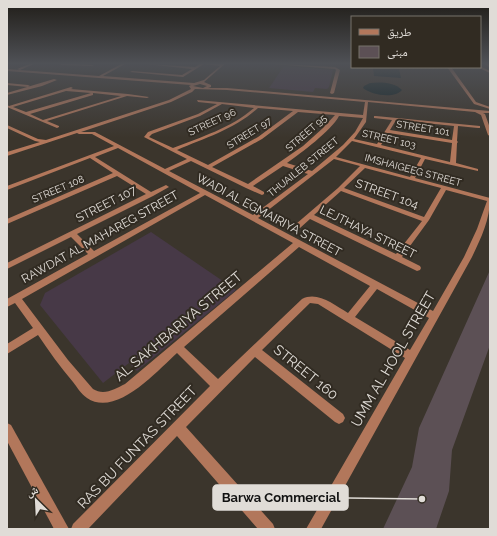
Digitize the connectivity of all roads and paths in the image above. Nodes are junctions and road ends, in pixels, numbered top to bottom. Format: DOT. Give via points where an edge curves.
graph roads {
  1 [pos="33,88"];
  2 [pos="72,88"];
  3 [pos="192,88"];
  4 [pos="200,88"];
  5 [pos="236,88"];
  6 [pos="335,88"];
  7 [pos="464,88"];
  8 [pos="203,89"];
  9 [pos="67,90"];
  10 [pos="254,90"];
  11 [pos="95,92"];
  12 [pos="334,93"];
  13 [pos="7,94"];
  14 [pos="128,95"];
  15 [pos="147,97"];
  16 [pos="360,100"];
  17 [pos="372,101"];
  18 [pos="198,102"];
  19 [pos="366,103"];
  20 [pos="408,103"];
  21 [pos="475,103"];
  22 [pos="220,104"];
  23 [pos="8,106"];
  24 [pos="466,106"];
  25 [pos="257,107"];
  26 [pos="17,110"];
  27 [pos="488,110"];
  28 [pos="296,111"];
  29 [pos="7,113"];
  30 [pos="25,114"];
  31 [pos="337,115"];
  32 [pos="365,117"];
  33 [pos="376,117"];
  34 [pos="395,119"];
  35 [pos="42,121"];
  36 [pos="456,125"];
  37 [pos="7,126"];
  38 [pos="58,127"];
  39 [pos="478,127"];
  40 [pos="14,129"];
  41 [pos="7,131"];
  42 [pos="94,131"];
  43 [pos="387,131"];
  44 [pos="490,135"];
  45 [pos="350,139"];
  46 [pos="37,140"];
  47 [pos="51,140"];
  48 [pos="456,142"];
  49 [pos="33,146"];
  50 [pos="118,146"];
  51 [pos="378,146"];
  52 [pos="172,150"];
  53 [pos="7,156"];
  54 [pos="90,156"];
  55 [pos="424,157"];
  56 [pos="332,158"];
  57 [pos="190,159"];
  58 [pos="284,164"];
  59 [pos="453,164"];
  60 [pos="363,166"];
  61 [pos="208,167"];
  62 [pos="476,170"];
  63 [pos="164,171"];
  64 [pos="311,173"];
  65 [pos="118,174"];
  66 [pos="412,179"];
  67 [pos="166,187"];
  68 [pos="248,187"];
  69 [pos="7,188"];
  70 [pos="444,188"];
  71 [pos="340,189"];
  72 [pos="204,193"];
  73 [pos="262,194"];
  74 [pos="151,195"];
  75 [pos="490,200"];
  76 [pos="310,216"];
  77 [pos="252,219"];
  78 [pos="426,220"];
  79 [pos="7,222"];
  80 [pos="298,226"];
  81 [pos="72,234"];
  82 [pos="298,243"];
  83 [pos="94,255"];
  84 [pos="397,258"];
  85 [pos="7,266"];
  86 [pos="418,268"];
  87 [pos="376,285"];
  88 [pos="11,301"];
  89 [pos="434,316"];
  90 [pos="349,318"];
  91 [pos="39,329"];
  92 [pos="177,347"];
  93 [pos="7,349"];
  94 [pos="254,350"];
  95 [pos="411,356"];
  96 [pos="218,386"];
  97 [pos="339,418"];
  98 [pos="178,428"];
  99 [pos="7,429"];
  100 [pos="62,529"];
  101 [pos="78,529"];
  102 [pos="268,529"];
  103 [pos="313,529"];
  1 -- 13 [label="street"];
  2 -- 9 [label="street"];
  3 -- 47 [label="street" via="188,93 170,101"];
  4 -- 8 [label="street"];
  5 -- 10 [label="street"];
  6 -- 12 [label="street"];
  7 -- 21 [label="street"];
  8 -- 16 [label="street"];
  8 -- 42 [label="street"];
  9 -- 11 [label="street"];
  9 -- 23 [label="street"];
  10 -- 12 [label="street"];
  10 -- 20 [label="street"];
  11 -- 14 [label="street"];
  11 -- 30 [label="street"];
  12 -- 20 [label="street"];
  14 -- 15 [label="street"];
  14 -- 35 [label="street"];
  16 -- 17 [label="street"];
  16 -- 19 [label="street"];
  17 -- 19 [label="street"];
  17 -- 20 [label="street"];
  18 -- 22 [label="street, STREET 95"];
  19 -- 32 [label="street, THUAILEB STREET"];
  20 -- 24 [label="street"];
  20 -- 27 [label="street"];
  20 -- 27 [label="street"];
  21 -- 24 [label="street"];
  21 -- 27 [label="street"];
  22 -- 25 [label="street, STREET 95"];
  22 -- 52 [label="street" via="146,136"];
  23 -- 26 [label="street"];
  24 -- 27 [label="street"];
  25 -- 28 [label="street, STREET 95"];
  25 -- 52 [label="street, STREET 96" via="224,128"];
  26 -- 29 [label="street"];
  26 -- 30 [label="street"];
  27 -- 44 [label="street"];
  28 -- 31 [label="street, STREET 95"];
  28 -- 61 [label="street, STREET 97" via="260,138"];
  30 -- 35 [label="street"];
  31 -- 32 [label="street, STREET 95"];
  31 -- 58 [label="street, STREET 95" via="322,133"];
  32 -- 45 [label="street, THUAILEB STREET"];
  33 -- 34 [label="street"];
  34 -- 36 [label="street"];
  34 -- 43 [label="street"];
  35 -- 38 [label="street"];
  36 -- 39 [label="street"];
  36 -- 48 [label="street"];
  37 -- 40 [label="street"];
  40 -- 41 [label="street"];
  40 -- 46 [label="street"];
  42 -- 50 [label="street, WADI AL EGMAIRIYA STREET"];
  42 -- 53 [label="street, WADI AL EGMAIRIYA STREET" via="79,133"];
  43 -- 48 [label="street, STREET 101"];
  43 -- 51 [label="street"];
  45 -- 51 [label="street, STREET 103"];
  45 -- 56 [label="street, THUAILEB STREET"];
  46 -- 47 [label="street"];
  46 -- 49 [label="street"];
  47 -- 49 [label="street"];
  48 -- 59 [label="street"];
  49 -- 53 [label="street"];
  50 -- 54 [label="street"];
  50 -- 63 [label="street, WADI AL EGMAIRIYA STREET"];
  51 -- 55 [label="street, STREET 103"];
  52 -- 57 [label="street"];
  54 -- 65 [label="street, STREET 107"];
  54 -- 69 [label="street"];
  55 -- 59 [label="street, STREET 103"];
  55 -- 66 [label="street, STREET 103"];
  56 -- 60 [label="street, IMSHAIGEEG STREET"];
  56 -- 64 [label="street, THUAILEB STREET"];
  57 -- 61 [label="street"];
  57 -- 63 [label="street"];
  58 -- 64 [label="street, STREET 95"];
  58 -- 68 [label="street, STREET 95"];
  59 -- 62 [label="street, STREET 103"];
  60 -- 66 [label="street, IMSHAIGEEG STREET"];
  60 -- 71 [label="street, LEJTHAYA STREET"];
  61 -- 68 [label="street"];
  63 -- 72 [label="street, WADI AL EGMAIRIYA STREET"];
  64 -- 77 [label="street, THUAILEB STREET"];
  65 -- 74 [label="street, STREET 107"];
  65 -- 79 [label="street, STREET 108"];
  66 -- 70 [label="street, IMSHAIGEEG STREET"];
  67 -- 74 [label="street, STREET 107"];
  68 -- 73 [label="street"];
  70 -- 75 [label="street, IMSHAIGEEG STREET"];
  70 -- 78 [label="street"];
  71 -- 76 [label="street, LEJTHAYA STREET"];
  71 -- 78 [label="street, STREET 104"];
  72 -- 77 [label="street, WADI AL EGMAIRIYA STREET"];
  72 -- 83 [label="street, RAWDAT AL MAHAREG STREET"];
  74 -- 81 [label="street, STREET 107"];
  75 -- 89 [label="street, UMM AL HOOL STREET" via="481,229 468,257"];
  76 -- 80 [label="street, LEJTHAYA STREET"];
  76 -- 84 [label="street, LEJTHAYA STREET"];
  77 -- 82 [label="street, WADI AL EGMAIRIYA STREET"];
  78 -- 84 [label="street"];
  81 -- 83 [label="street, STREET 107"];
  81 -- 85 [label="street, STREET 107"];
  82 -- 87 [label="street, WADI AL EGMAIRIYA STREET"];
  82 -- 92 [label="street, AL SAKHBARIYA STREET"];
  83 -- 88 [label="street, RAWDAT AL MAHAREG STREET"];
  84 -- 86 [label="street, LEJTHAYA STREET"];
  87 -- 89 [label="street, WADI AL EGMAIRIYA STREET"];
  87 -- 90 [label="street"];
  88 -- 91 [label="street, AL SAKHBARIYA STREET"];
  89 -- 95 [label="street, UMM AL HOOL STREET"];
  90 -- 94 [label="street, RAS BU FUNTAS STREET" via="320,301 305,300"];
  90 -- 95 [label="street, RAS BU FUNTAS STREET"];
  91 -- 92 [label="street, AL SAKHBARIYA STREET" via="89,393 100,398 109,397 128,388"];
  91 -- 93 [label="street"];
  92 -- 96 [label="street, RAS BU FUNTAS STREET"];
  94 -- 96 [label="street, RAS BU FUNTAS STREET"];
  94 -- 97 [label="street, STREET 160"];
  95 -- 103 [label="street, UMM AL HOOL STREET"];
  96 -- 98 [label="street, RAS BU FUNTAS STREET"];
  98 -- 101 [label="street, RAS BU FUNTAS STREET"];
  98 -- 102 [label="street"];
  99 -- 100 [label="street"];
}
